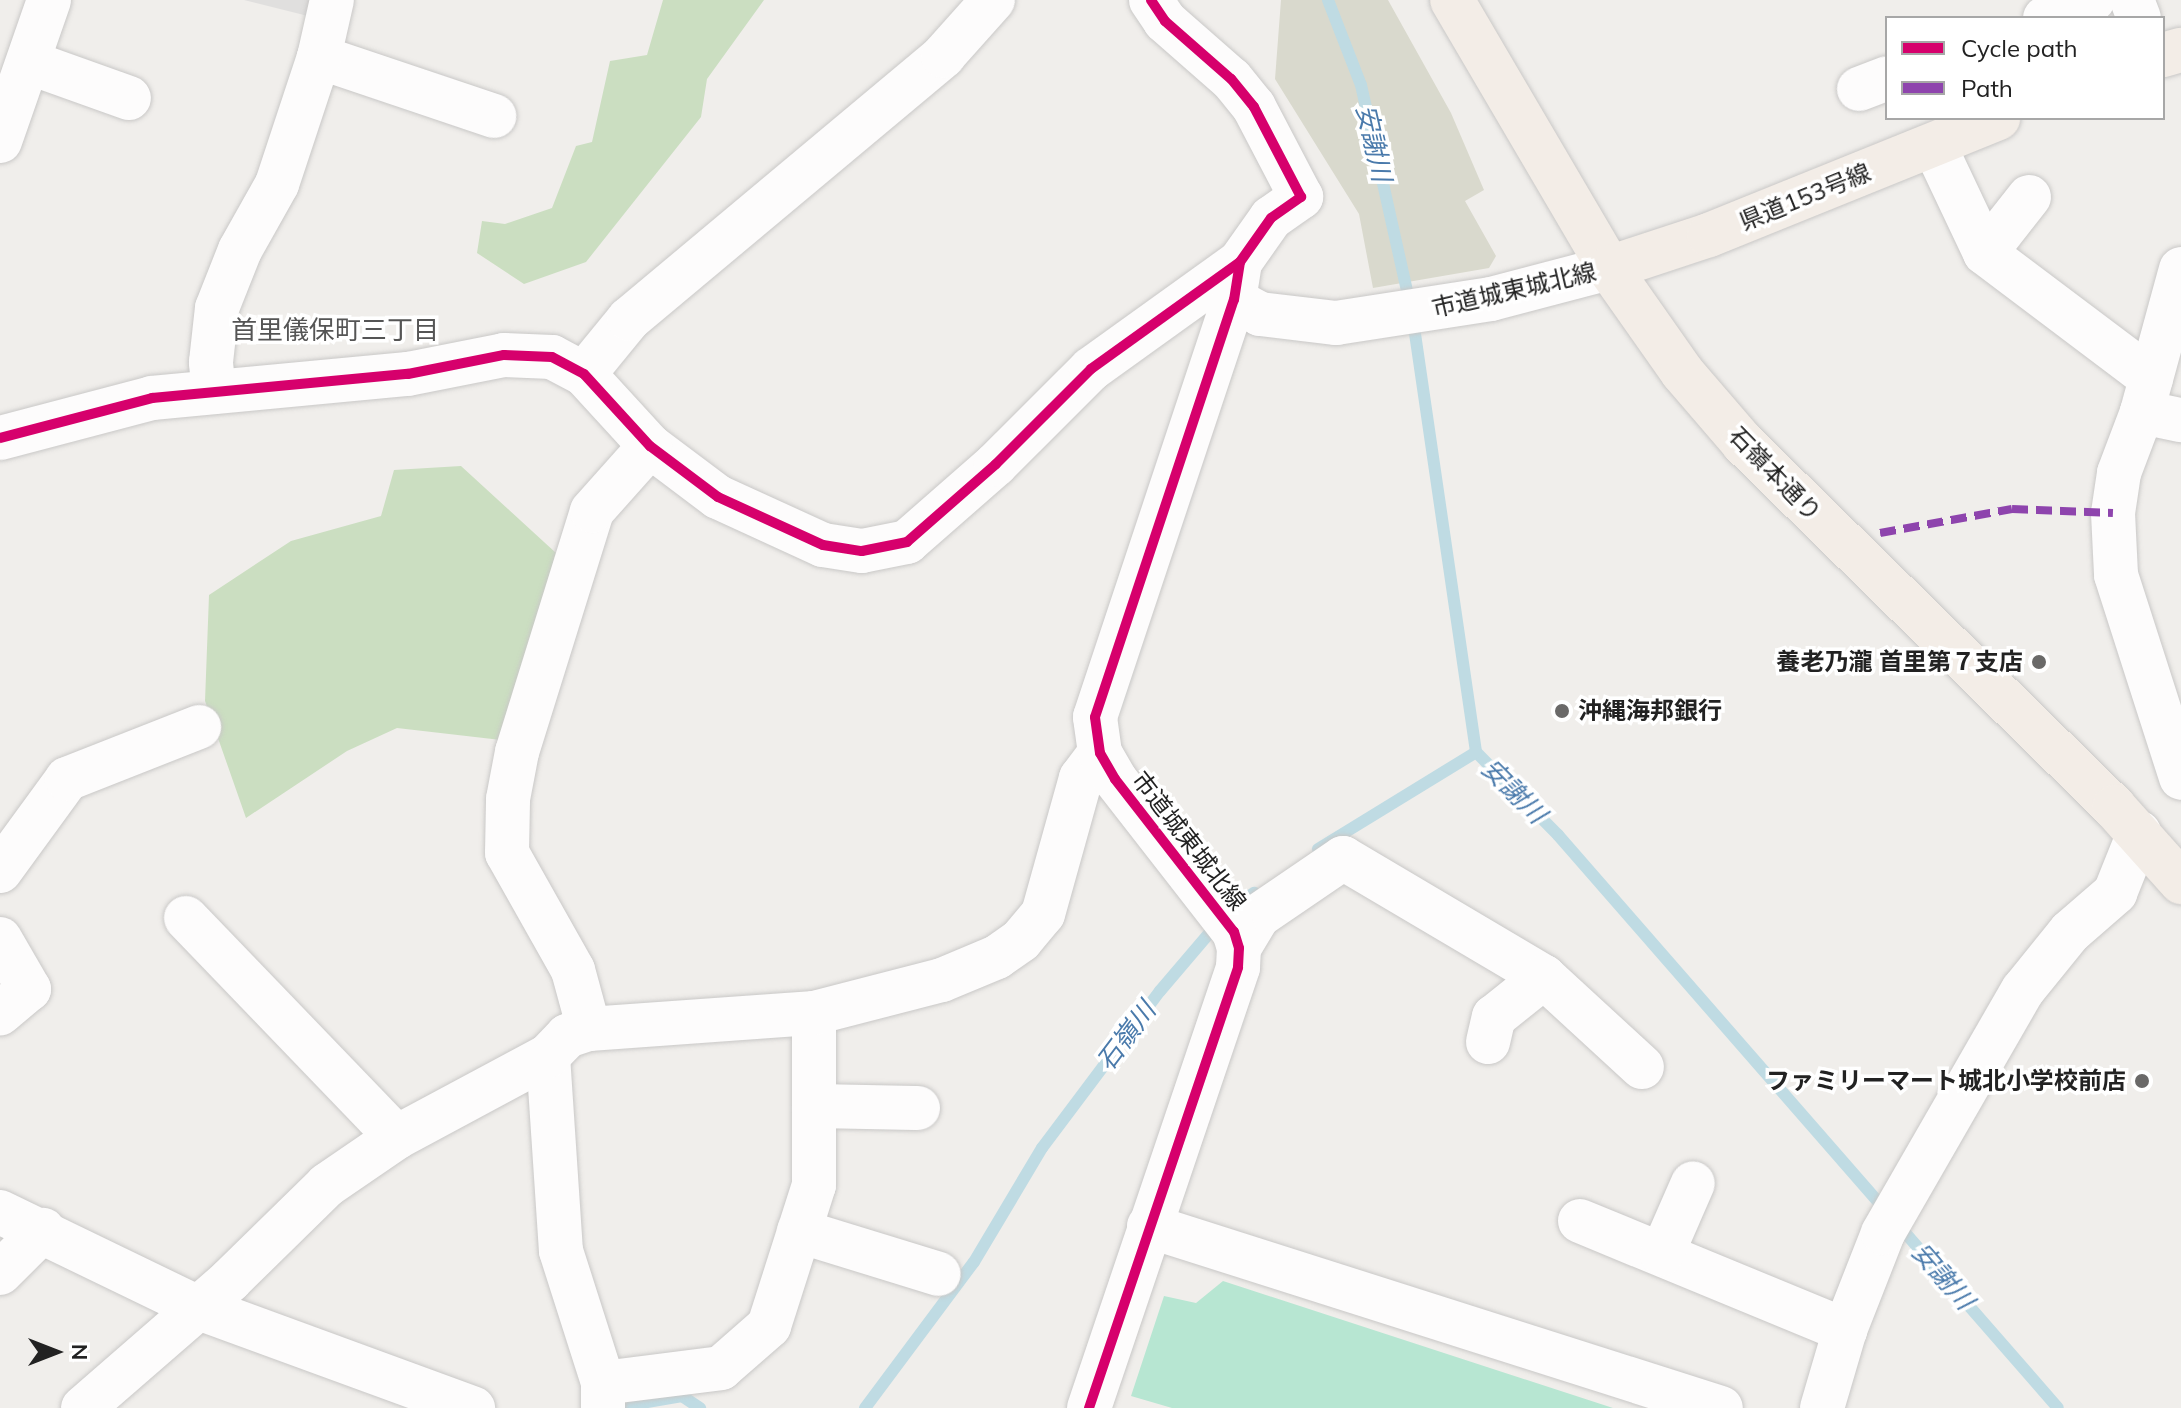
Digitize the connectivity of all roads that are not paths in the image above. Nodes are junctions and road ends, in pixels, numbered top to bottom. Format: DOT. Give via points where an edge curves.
graph roads {
  1 [pos="49,0"];
  2 [pos="332,0"];
  3 [pos="993,0"];
  4 [pos="1151,0"];
  5 [pos="1452,0"];
  6 [pos="2093,0"];
  7 [pos="2050,16"];
  8 [pos="319,57"];
  9 [pos="31,63"];
  10 [pos="129,98"];
  11 [pos="494,116"];
  12 [pos="1993,120"];
  13 [pos="2,133"];
  14 [pos="1934,145"];
  15 [pos="2029,197"];
  16 [pos="1985,253"];
  17 [pos="1609,268"];
  18 [pos="2181,269"];
  19 [pos="1237,281"];
  20 [pos="584,374"];
  21 [pos="214,392"];
  22 [pos="2158,403"];
  23 [pos="0,438"];
  24 [pos="650,446"];
  25 [pos="199,727"];
  26 [pos="1100,753"];
  27 [pos="2181,778"];
  28 [pos="2139,833"];
  29 [pos="0,871"];
  30 [pos="2178,871"];
  31 [pos="186,918"];
  32 [pos="0,939"];
  33 [pos="1237,940"];
  34 [pos="1544,977"];
  35 [pos="0,1013"];
  36 [pos="814,1013"];
  37 [pos="589,1029"];
  38 [pos="1488,1042"];
  39 [pos="548,1056"];
  40 [pos="1642,1067"];
  41 [pos="814,1106"];
  42 [pos="918,1108"];
  43 [pos="397,1137"];
  44 [pos="1693,1183"];
  45 [pos="0,1212"];
  46 [pos="1580,1221"];
  47 [pos="1149,1226"];
  48 [pos="43,1230"];
  49 [pos="799,1231"];
  50 [pos="1662,1254"];
  51 [pos="0,1273"];
  52 [pos="939,1274"];
  53 [pos="199,1308"];
  54 [pos="1845,1330"];
  55 [pos="603,1395"];
  56 [pos="83,1408"];
  57 [pos="473,1408"];
  58 [pos="1089,1408"];
  59 [pos="1721,1408"];
  60 [pos="1822,1408"];
  1 -- 9 [label="street"];
  2 -- 8 [label="street"];
  3 -- 20 [label="street" via="943,56 629,319"];
  4 -- 19 [label="street" via="1165,21 1231,79 1254,107 1301,197 1271,218"];
  5 -- 17 [label="main road, 石嶺本通り"];
  6 -- 7 [label="street"];
  8 -- 11 [label="street"];
  8 -- 21 [label="street" via="277,184 240,250 217,308 211,362"];
  9 -- 10 [label="street"];
  9 -- 13 [label="street"];
  12 -- 14 [label="main road, 県道153号線"];
  14 -- 16 [label="street"];
  14 -- 17 [label="main road, 県道153号線" via="1709,235"];
  15 -- 16 [label="street"];
  16 -- 22 [label="street"];
  17 -- 19 [label="street, 市道城東城北線" via="1454,306 1377,318 1294,321 1260,314"];
  17 -- 28 [label="main road, 石嶺本通り" via="1671,359 1743,443"];
  18 -- 22 [label="street"];
  19 -- 24 [label="street" via="1091,369 996,464 907,542 862,551 823,545 718,497"];
  19 -- 26 [label="street" via="1170,501 1106,673 1095,717"];
  20 -- 21 [label="street" via="552,357 523,354 408,374"];
  20 -- 24 [label="street"];
  21 -- 23 [label="street" via="152,398"];
  22 -- 27 [label="street" via="2119,473 2113,513 2116,575"];
  24 -- 37 [label="street" via="592,511 517,752 508,799 507,853 573,970"];
  25 -- 29 [label="street" via="67,779"];
  26 -- 33 [label="street, 市道城東城北線"];
  26 -- 36 [label="street" via="1081,778 1043,914 1021,940 942,980"];
  28 -- 30 [label="main road, 石嶺本通り"];
  28 -- 54 [label="street" via="2115,893 2070,932 2023,990 1893,1218"];
  31 -- 43 [label="street"];
  32 -- 35 [label="street" via="29,989"];
  33 -- 34 [label="street" via="1258,916 1343,858"];
  33 -- 47 [label="street, 市道城東城北線" via="1238,967"];
  34 -- 38 [label="street" via="1494,1017"];
  34 -- 40 [label="street"];
  36 -- 37 [label="street"];
  36 -- 41 [label="street"];
  37 -- 39 [label="street" via="567,1036"];
  39 -- 43 [label="street"];
  39 -- 55 [label="street" via="561,1251"];
  41 -- 42 [label="street"];
  41 -- 49 [label="street" via="814,1185"];
  43 -- 53 [label="street" via="327,1185"];
  44 -- 50 [label="street"];
  45 -- 48 [label="street"];
  46 -- 50 [label="street"];
  47 -- 58 [label="street, 市道城東城北線"];
  47 -- 59 [label="street"];
  48 -- 51 [label="street"];
  48 -- 53 [label="street"];
  49 -- 52 [label="street"];
  49 -- 55 [label="street" via="769,1326 721,1368"];
  50 -- 54 [label="street"];
  53 -- 56 [label="street"];
  53 -- 57 [label="street"];
  54 -- 60 [label="street"];
}
